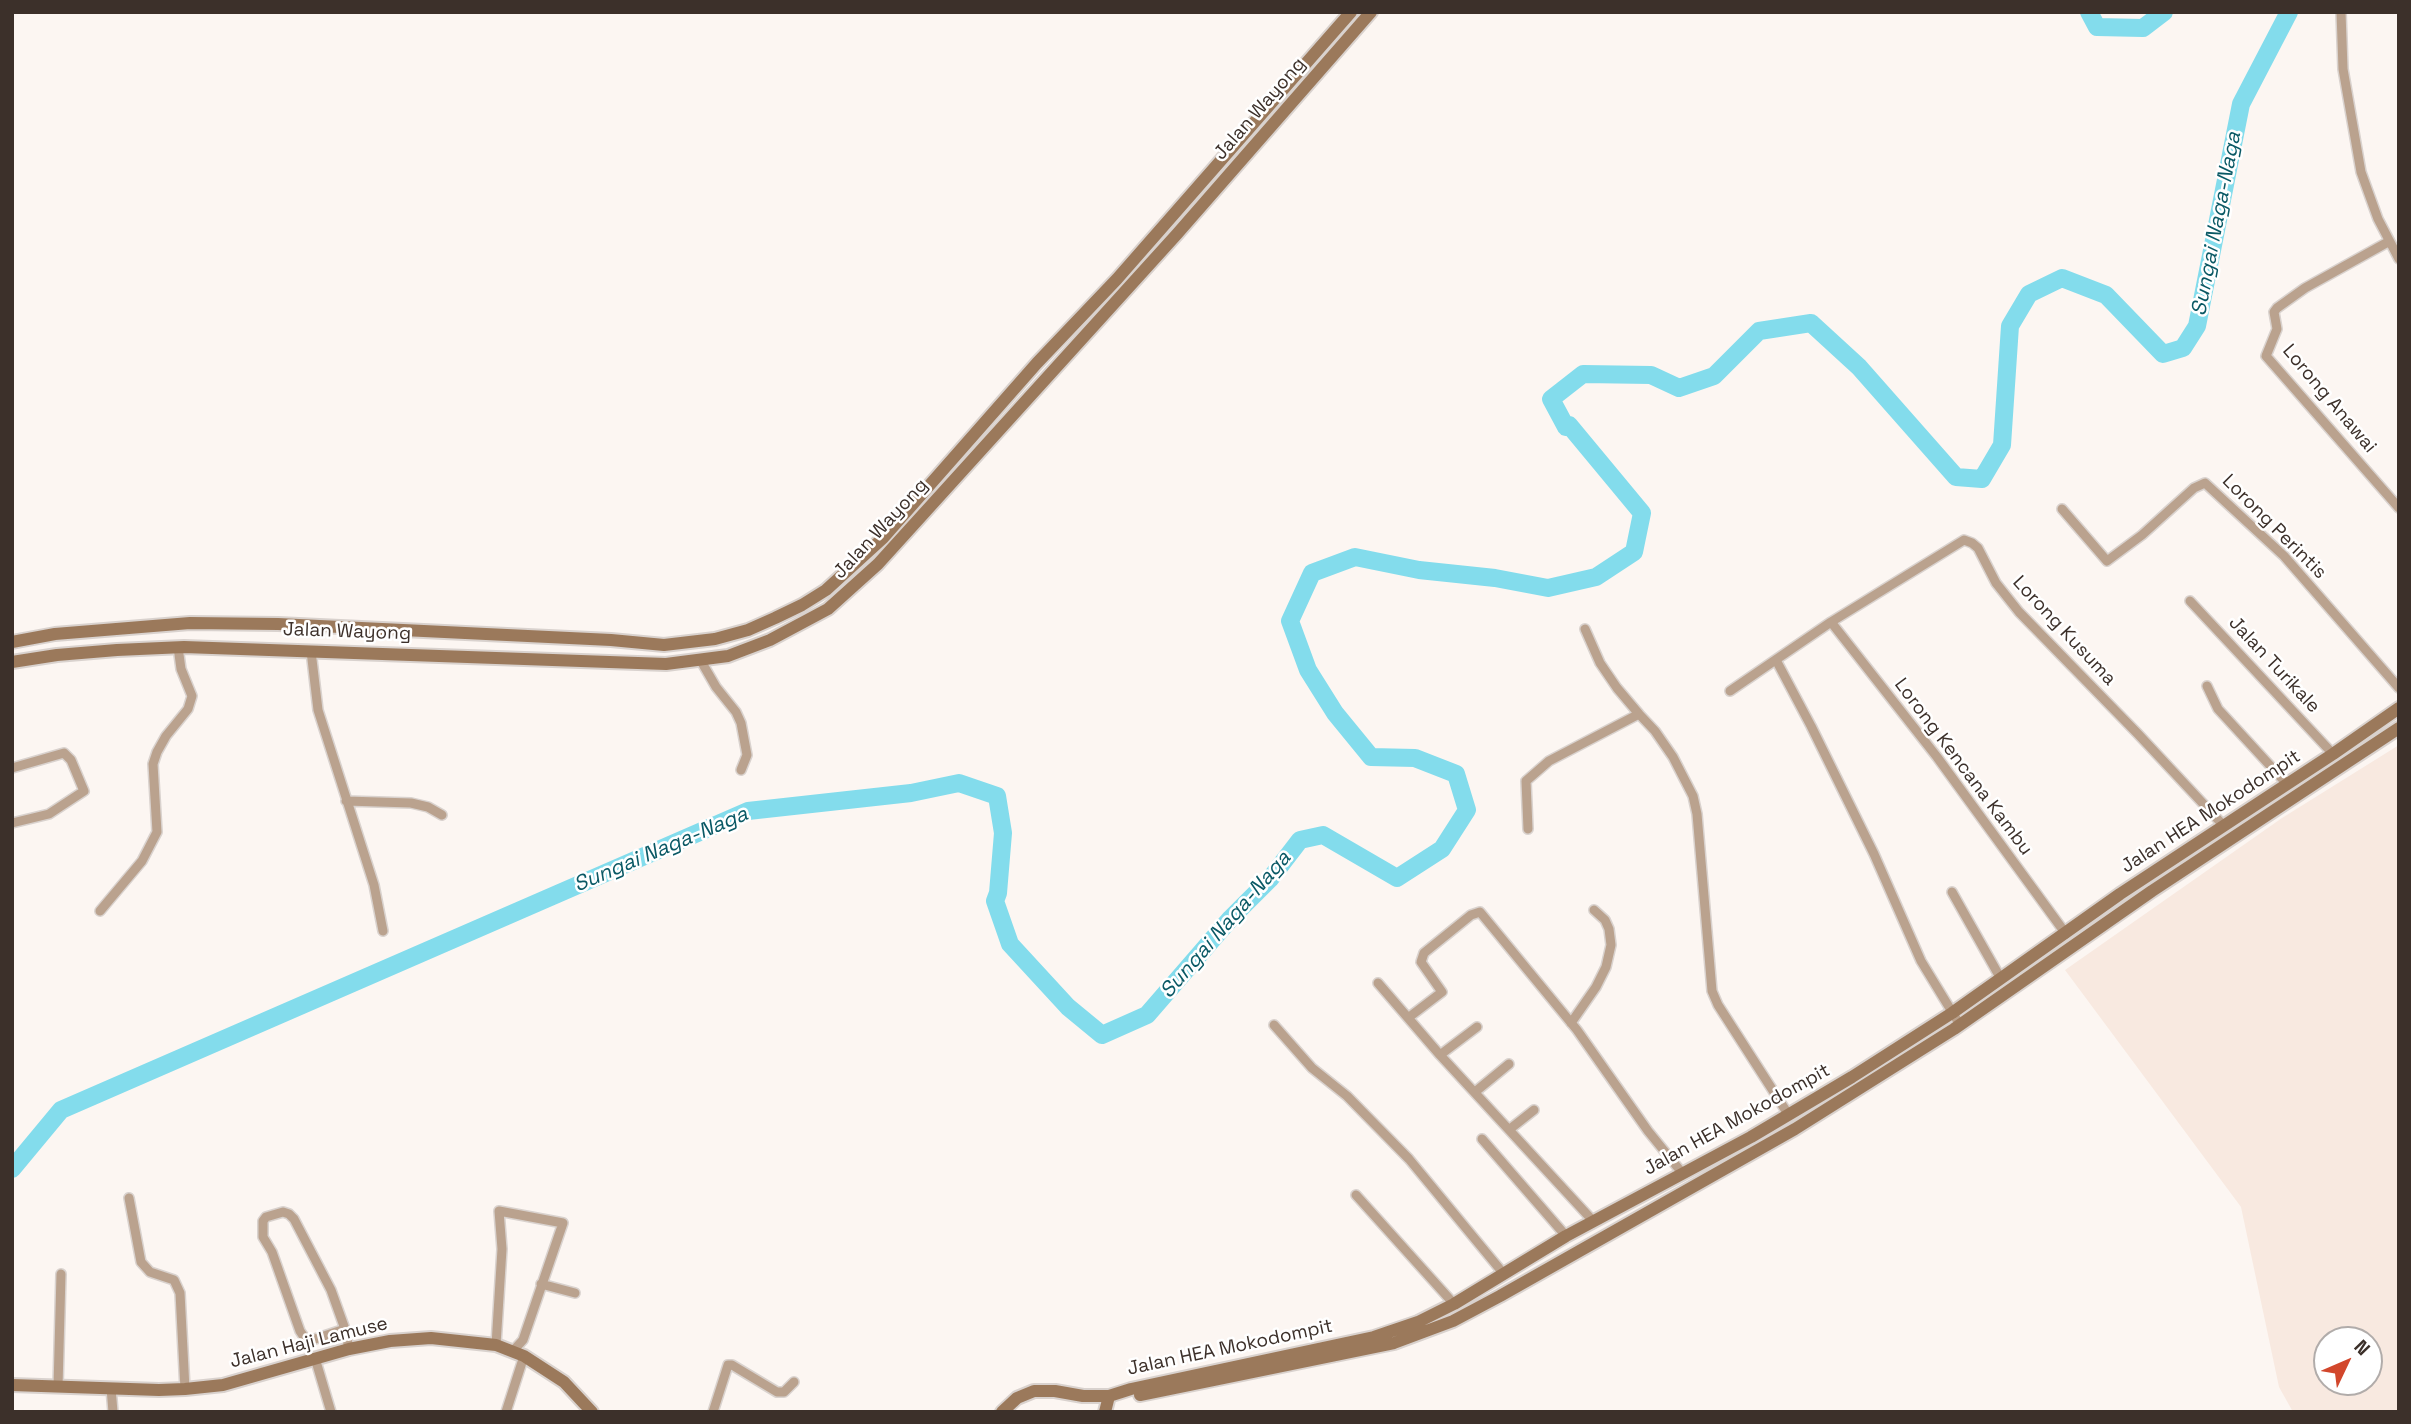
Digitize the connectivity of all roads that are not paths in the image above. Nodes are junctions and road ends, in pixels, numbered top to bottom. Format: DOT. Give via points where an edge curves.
graph roads {
  1 [pos="1351,12"];
  2 [pos="1371,12"];
  3 [pos="2341,12"];
  4 [pos="2388,242"];
  5 [pos="2399,259"];
  6 [pos="2062,509"];
  7 [pos="2399,509"];
  8 [pos="2190,601"];
  9 [pos="1831,622"];
  10 [pos="116,628"];
  11 [pos="1585,629"];
  12 [pos="12,642"];
  13 [pos="178,647"];
  14 [pos="117,650"];
  15 [pos="311,651"];
  16 [pos="1776,660"];
  17 [pos="701,661"];
  18 [pos="12,662"];
  19 [pos="2207,686"];
  20 [pos="2399,688"];
  21 [pos="1730,691"];
  22 [pos="2399,708"];
  23 [pos="1639,714"];
  24 [pos="2399,727"];
  25 [pos="2333,754"];
  26 [pos="12,768"];
  27 [pos="741,770"];
  28 [pos="2287,784"];
  29 [pos="346,801"];
  30 [pos="442,815"];
  31 [pos="12,823"];
  32 [pos="2224,826"];
  33 [pos="1528,830"];
  34 [pos="2173,860"];
  35 [pos="2181,871"];
  36 [pos="1952,892"];
  37 [pos="1594,910"];
  38 [pos="100,911"];
  39 [pos="383,931"];
  40 [pos="2066,934"];
  41 [pos="2001,979"];
  42 [pos="1378,984"];
  43 [pos="1952,1013"];
  44 [pos="1408,1018"];
  45 [pos="1571,1023"];
  46 [pos="1274,1025"];
  47 [pos="1960,1025"];
  48 [pos="1477,1027"];
  49 [pos="1440,1055"];
  50 [pos="1508,1064"];
  51 [pos="1475,1092"];
  52 [pos="1534,1110"];
  53 [pos="1788,1114"];
  54 [pos="1510,1129"];
  55 [pos="1751,1137"];
  56 [pos="1482,1139"];
  57 [pos="1758,1149"];
  58 [pos="1682,1174"];
  59 [pos="1667,1182"];
  60 [pos="1356,1195"];
  61 [pos="1675,1196"];
  62 [pos="129,1198"];
  63 [pos="1594,1222"];
  64 [pos="1566,1236"];
  65 [pos="1503,1273"];
  66 [pos="61,1274"];
  67 [pos="541,1284"];
  68 [pos="575,1293"];
  69 [pos="1454,1304"];
  70 [pos="345,1329"];
  71 [pos="496,1345"];
  72 [pos="349,1349"];
  73 [pos="518,1354"];
  74 [pos="315,1358"];
  75 [pos="794,1382"];
  76 [pos="12,1385"];
  77 [pos="58,1387"];
  78 [pos="111,1388"];
  79 [pos="185,1389"];
  80 [pos="1109,1396"];
  81 [pos="113,1412"];
  82 [pos="331,1412"];
  83 [pos="506,1412"];
  84 [pos="592,1412"];
  85 [pos="713,1412"];
  86 [pos="1002,1412"];
  87 [pos="1105,1412"];
  88 [pos="1111,1412"];
  1 -- 10 [label="street, Jalan Wayong" via="883,538 802,606 748,630 664,645 278,624"];
  2 -- 17 [label="street, Jalan Wayong" via="878,564 828,609 799,626 728,656"];
  3 -- 4 [label="street" via="2343,69 2359,160"];
  4 -- 5 [label="street"];
  4 -- 7 [label="street, Lorong Anawai" via="2277,308 2277,329 2266,356"];
  6 -- 20 [label="street, Lorong Perintis" via="2102,559 2109,560 2194,488 2206,484 2284,556"];
  8 -- 25 [label="street, Jalan Turikale"];
  9 -- 16 [label="street"];
  9 -- 32 [label="street, Lorong Kusuma" via="1957,542 1972,543 2019,612"];
  9 -- 40 [label="street, Lorong Kencana Kambu"];
  10 -- 12 [label="street, Jalan Wayong"];
  10 -- 14 [label="street"];
  11 -- 23 [label="street" via="1606,671"];
  13 -- 14 [label="street, Jalan Wayong"];
  13 -- 15 [label="street, Jalan Wayong"];
  13 -- 38 [label="street" via="192,696 153,764 157,832 142,861"];
  14 -- 18 [label="street, Jalan Wayong"];
  15 -- 17 [label="street, Jalan Wayong" via="650,664"];
  15 -- 29 [label="street" via="318,710"];
  16 -- 21 [label="street"];
  16 -- 43 [label="street" via="1874,854 1921,961"];
  17 -- 27 [label="street" via="741,723 747,755"];
  19 -- 28 [label="street" via="2218,709"];
  22 -- 25 [label="street, Jalan HEA Mokodompit"];
  23 -- 33 [label="street" via="1558,755 1530,776 1525,790"];
  23 -- 53 [label="street" via="1674,757 1693,796 1712,991"];
  24 -- 35 [label="street, Jalan HEA Mokodompit"];
  25 -- 28 [label="street, Jalan HEA Mokodompit"];
  26 -- 31 [label="street" via="64,753 84,787 49,814"];
  28 -- 32 [label="street, Jalan HEA Mokodompit"];
  29 -- 30 [label="street" via="411,803"];
  29 -- 39 [label="street" via="374,885"];
  32 -- 34 [label="street, Jalan HEA Mokodompit"];
  34 -- 35 [label="street"];
  34 -- 40 [label="street, Jalan HEA Mokodompit"];
  35 -- 47 [label="street, Jalan HEA Mokodompit"];
  36 -- 41 [label="street"];
  37 -- 45 [label="street" via="1605,920 1611,945 1596,987"];
  40 -- 41 [label="street, Jalan HEA Mokodompit"];
  41 -- 43 [label="street, Jalan HEA Mokodompit"];
  42 -- 44 [label="street"];
  43 -- 47 [label="street"];
  43 -- 53 [label="street, Jalan HEA Mokodompit"];
  44 -- 45 [label="street" via="1442,992 1421,962 1424,953 1480,912"];
  44 -- 49 [label="street"];
  45 -- 58 [label="street"];
  46 -- 65 [label="street" via="1312,1068 1347,1096 1409,1159"];
  47 -- 57 [label="street, Jalan HEA Mokodompit"];
  48 -- 49 [label="street"];
  49 -- 51 [label="street"];
  50 -- 51 [label="street"];
  51 -- 54 [label="street"];
  52 -- 54 [label="street"];
  53 -- 55 [label="street, Jalan HEA Mokodompit"];
  54 -- 63 [label="street"];
  55 -- 57 [label="street"];
  55 -- 58 [label="street, Jalan HEA Mokodompit"];
  56 -- 64 [label="street"];
  57 -- 61 [label="street, Jalan HEA Mokodompit"];
  58 -- 59 [label="street, Jalan HEA Mokodompit"];
  59 -- 61 [label="street"];
  59 -- 63 [label="street, Jalan HEA Mokodompit"];
  60 -- 69 [label="street"];
  61 -- 80 [label="street, Jalan HEA Mokodompit" via="1432,1330 1309,1362 1118,1400"];
  62 -- 79 [label="street" via="141,1262 150,1272 174,1280 180,1293"];
  63 -- 64 [label="street, Jalan HEA Mokodompit"];
  64 -- 65 [label="street, Jalan HEA Mokodompit"];
  65 -- 69 [label="street, Jalan HEA Mokodompit"];
  66 -- 77 [label="street"];
  67 -- 68 [label="street"];
  67 -- 71 [label="street" via="563,1223 499,1211 502,1249"];
  67 -- 73 [label="street"];
  69 -- 80 [label="street, Jalan HEA Mokodompit" via="1374,1337"];
  70 -- 70 [label="street" via="315,1339 304,1337 263,1237 266,1217 282,1212 294,1219 331,1290"];
  70 -- 72 [label="street"];
  71 -- 72 [label="street, Jalan Haji Lamuse" via="431,1338"];
  71 -- 73 [label="street, Jalan Haji Lamuse"];
  72 -- 74 [label="street, Jalan Haji Lamuse"];
  73 -- 83 [label="street"];
  73 -- 84 [label="street, Jalan Haji Lamuse" via="564,1382"];
  74 -- 79 [label="street, Jalan Haji Lamuse" via="223,1385"];
  74 -- 82 [label="street"];
  75 -- 85 [label="street" via="784,1392 777,1392 728,1365"];
  76 -- 77 [label="street, Jalan Haji Lamuse"];
  77 -- 78 [label="street, Jalan Haji Lamuse"];
  78 -- 79 [label="street, Jalan Haji Lamuse"];
  78 -- 81 [label="street"];
  80 -- 86 [label="street" via="1034,1391"];
  80 -- 87 [label="street"];
  80 -- 88 [label="street"];
}
